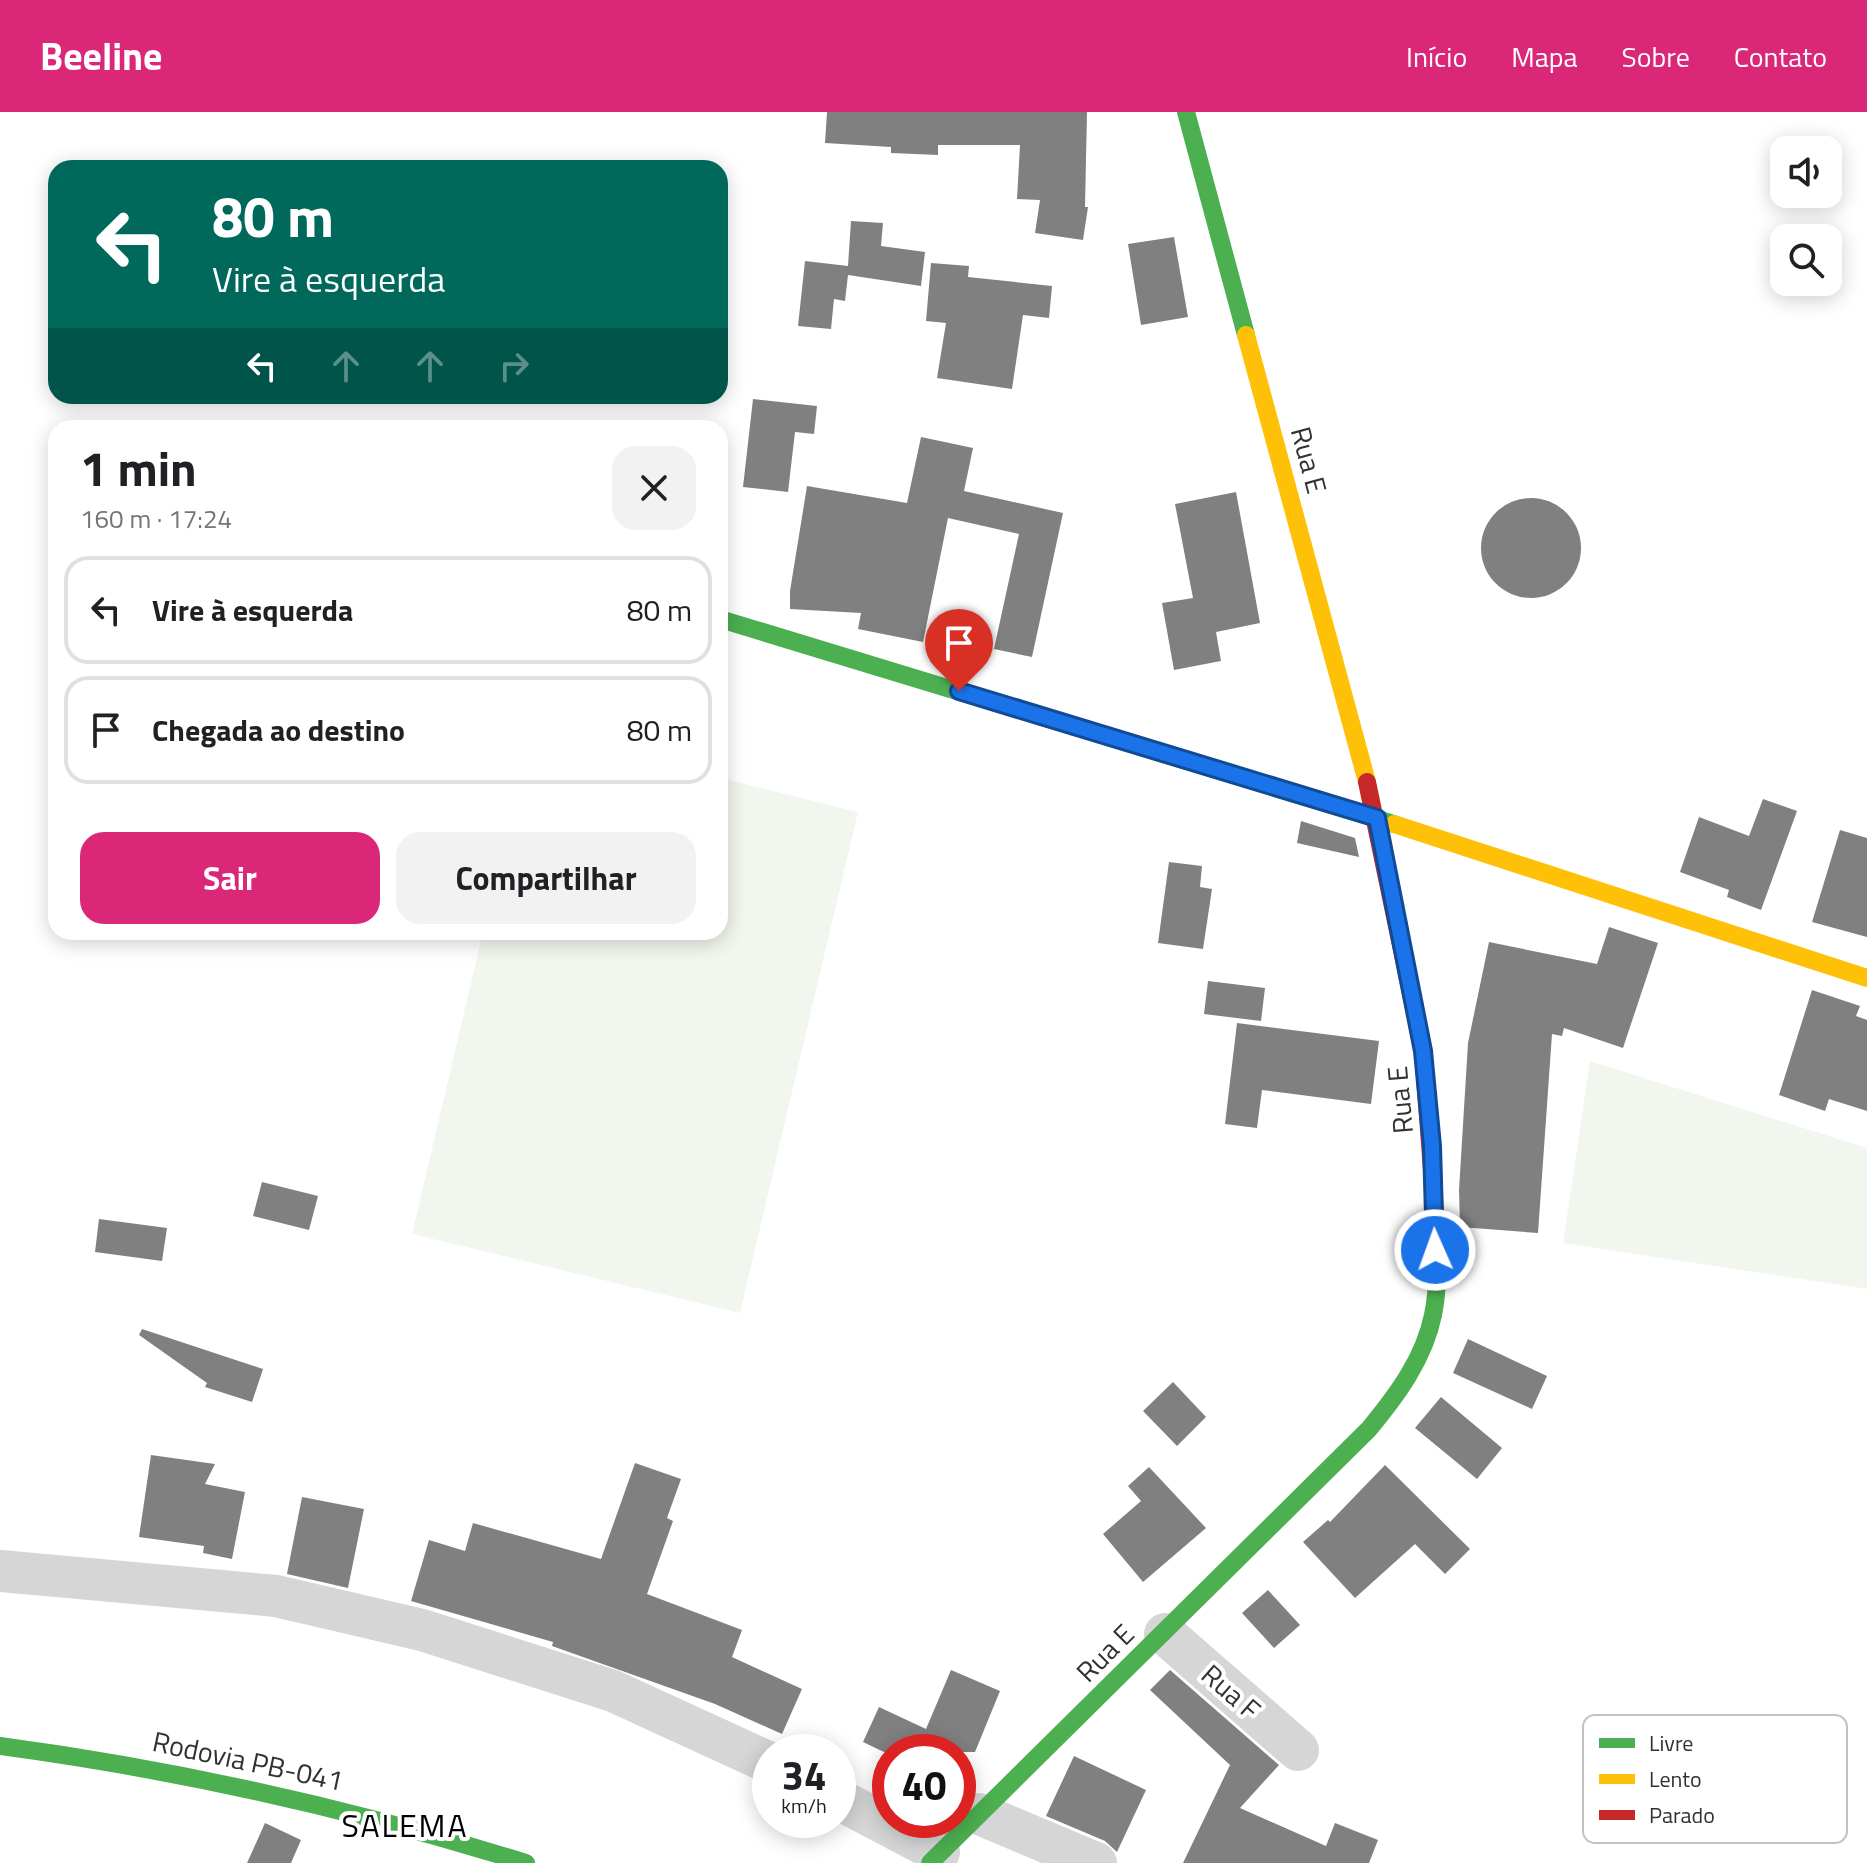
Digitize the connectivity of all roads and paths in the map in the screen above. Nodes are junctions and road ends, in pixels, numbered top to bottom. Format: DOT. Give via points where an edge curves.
graph roads {
  1 [pos="1186,112"];
  2 [pos="728,621"];
  3 [pos="1377,818"];
  4 [pos="1867,978"];
  5 [pos="0,1571"];
  6 [pos="1165,1634"];
  7 [pos="0,1746"];
  8 [pos="1298,1750"];
  9 [pos="752,1755"];
  10 [pos="856,1810"];
  11 [pos="979,1814"];
  12 [pos="934,1857"];
  13 [pos="526,1863"];
  14 [pos="1096,1863"];
  1 -- 3 [label="street, Rua E"];
  2 -- 3 [label="street"];
  3 -- 4 [label="street"];
  3 -- 6 [label="street, Rua E" via="1429,1099 1433,1315 1420,1355 1369,1429"];
  5 -- 9 [label="street" via="276,1596 422,1630 613,1691"];
  6 -- 8 [label="street, Rua F"];
  6 -- 11 [label="street, Rua E"];
  7 -- 13 [label="street, Rodovia PB-041" via="91,1757 260,1790 419,1828"];
  10 -- 12 [label="street"];
  11 -- 12 [label="street, Rua E"];
  11 -- 14 [label="street"];
}
